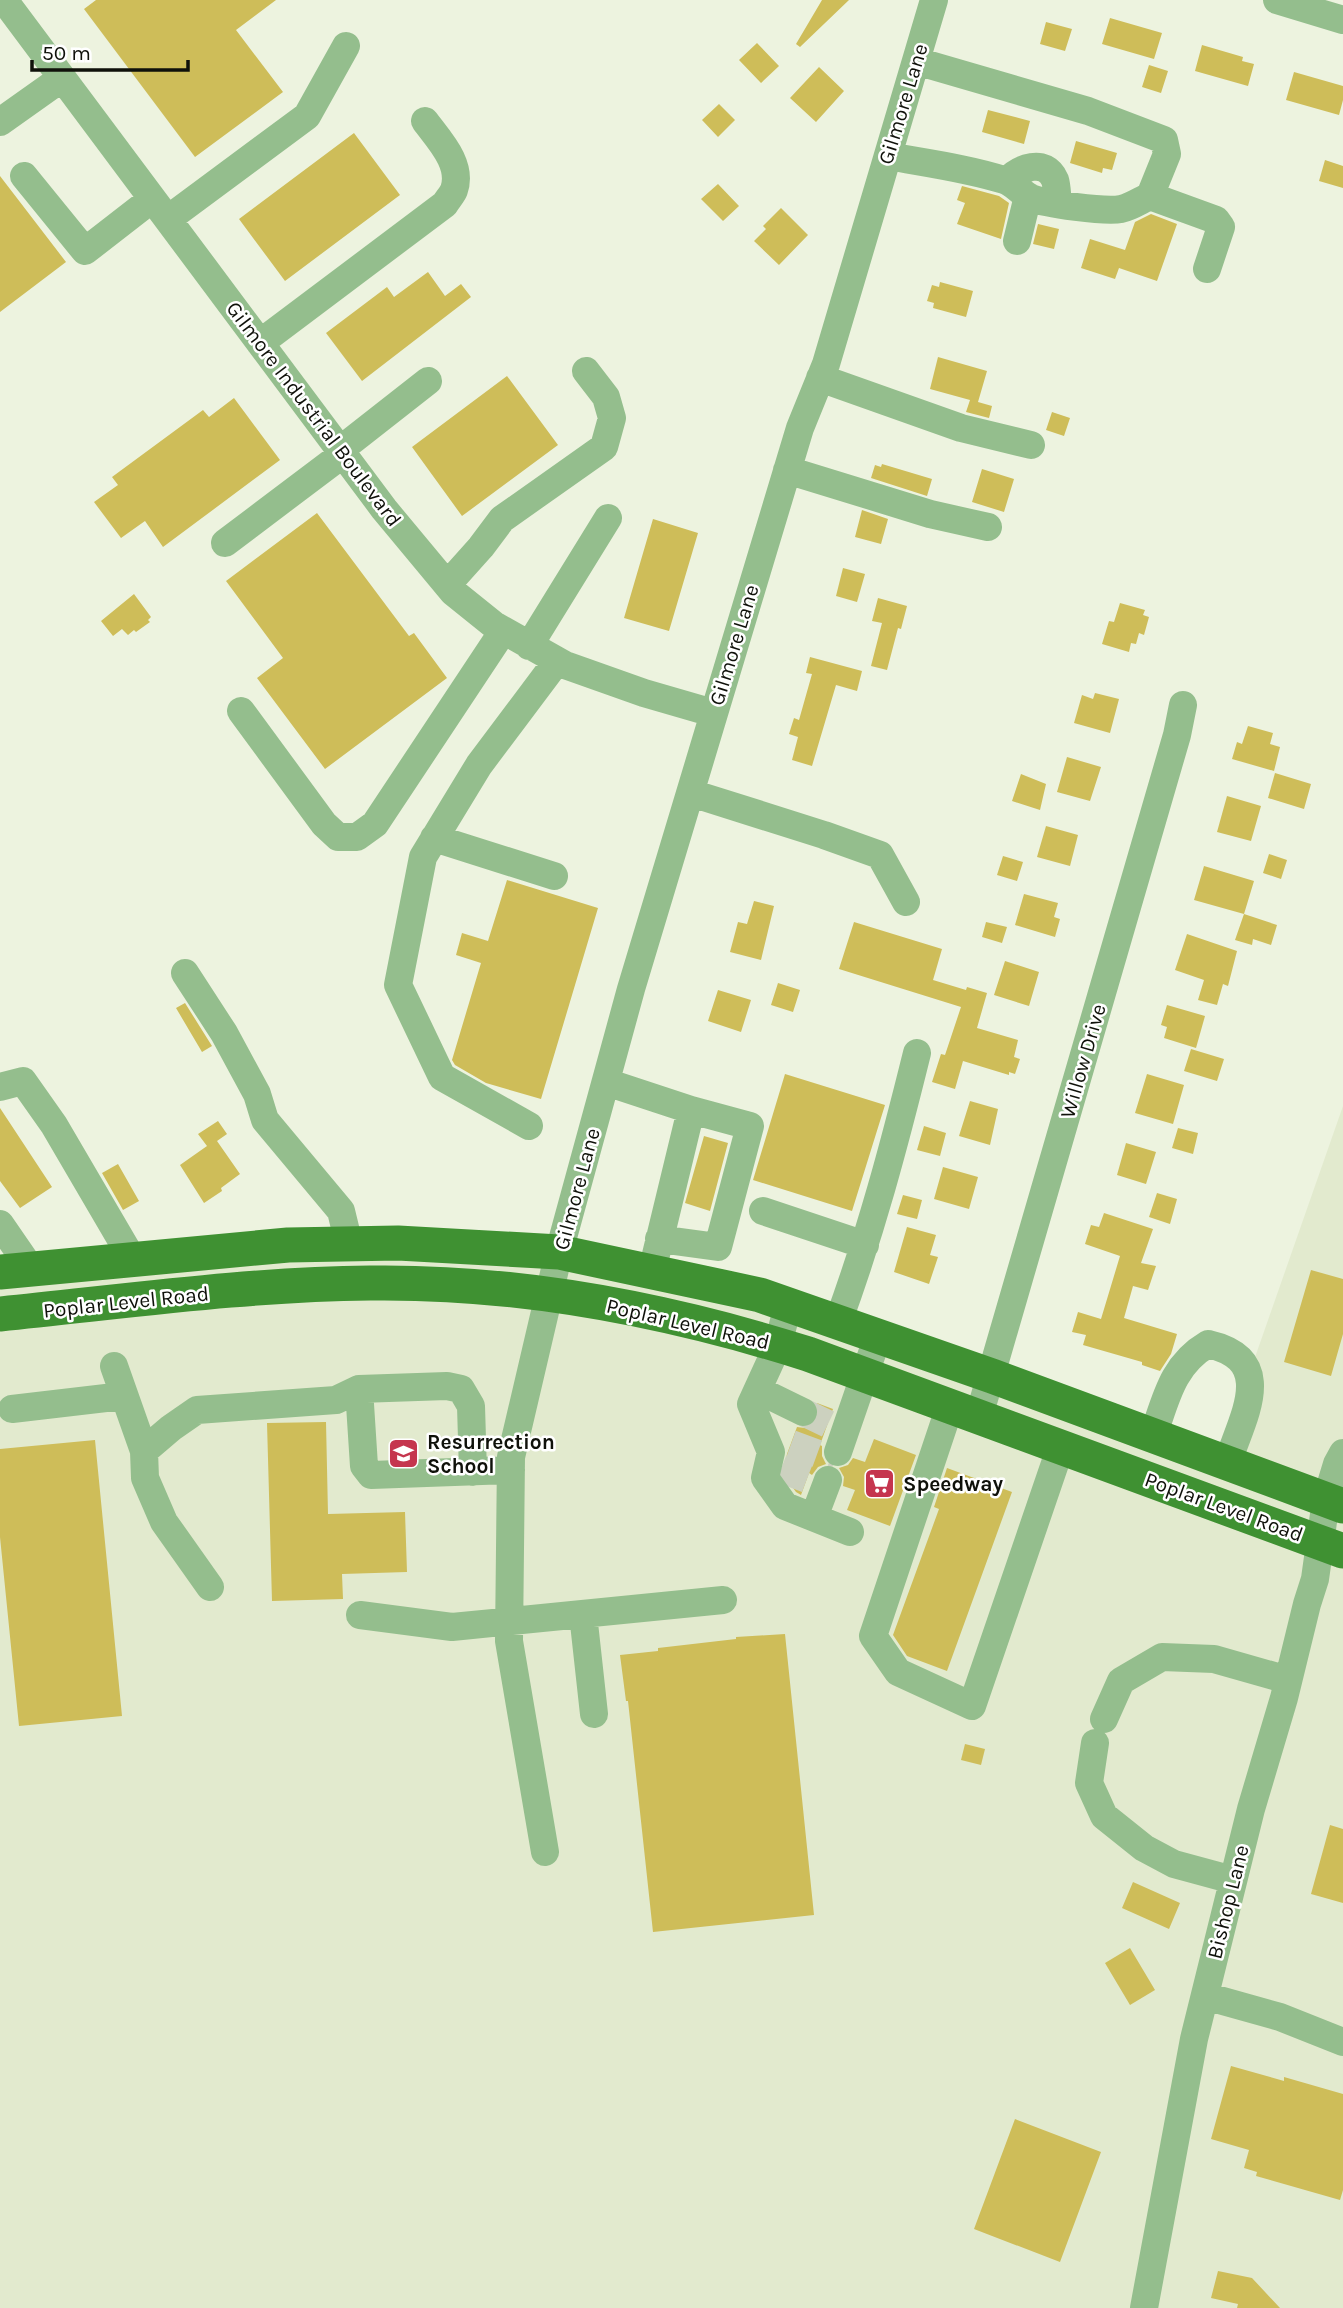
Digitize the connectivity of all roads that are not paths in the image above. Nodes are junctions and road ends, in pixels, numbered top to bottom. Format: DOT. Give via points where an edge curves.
graph roads {
  1 [pos="4,0"];
  2 [pos="934,0"];
  3 [pos="1277,0"];
  4 [pos="1343,20"];
  5 [pos="346,46"];
  6 [pos="916,61"];
  7 [pos="62,78"];
  8 [pos="425,121"];
  9 [pos="0,122"];
  10 [pos="888,156"];
  11 [pos="24,176"];
  12 [pos="1018,189"];
  13 [pos="1150,196"];
  14 [pos="160,209"];
  15 [pos="1017,241"];
  16 [pos="1208,270"];
  17 [pos="260,343"];
  18 [pos="586,372"];
  19 [pos="820,378"];
  20 [pos="428,381"];
  21 [pos="1031,445"];
  22 [pos="342,452"];
  23 [pos="787,470"];
  24 [pos="608,518"];
  25 [pos="988,527"];
  26 [pos="225,543"];
  27 [pos="447,585"];
  28 [pos="503,631"];
  29 [pos="529,646"];
  30 [pos="557,661"];
  31 [pos="1183,705"];
  32 [pos="242,711"];
  33 [pos="713,712"];
  34 [pos="691,793"];
  35 [pos="435,838"];
  36 [pos="555,876"];
  37 [pos="906,902"];
  38 [pos="185,973"];
  39 [pos="916,1053"];
  40 [pos="606,1082"];
  41 [pos="0,1087"];
  42 [pos="691,1110"];
  43 [pos="530,1126"];
  44 [pos="763,1211"];
  45 [pos="0,1224"];
  46 [pos="349,1244"];
  47 [pos="865,1245"];
  48 [pos="559,1251"];
  49 [pos="655,1255"];
  50 [pos="133,1260"];
  51 [pos="15,1270"];
  52 [pos="549,1294"];
  53 [pos="788,1305"];
  54 [pos="0,1314"];
  55 [pos="838,1322"];
  56 [pos="878,1336"];
  57 [pos="778,1345"];
  58 [pos="114,1366"];
  59 [pos="866,1375"];
  60 [pos="992,1377"];
  61 [pos="359,1389"];
  62 [pos="758,1390"];
  63 [pos="123,1396"];
  64 [pos="12,1409"];
  65 [pos="964,1411"];
  66 [pos="803,1412"];
  67 [pos="837,1436"];
  68 [pos="1153,1436"];
  69 [pos="1061,1446"];
  70 [pos="144,1451"];
  71 [pos="1343,1452"];
  72 [pos="1227,1464"];
  73 [pos="511,1470"];
  74 [pos="800,1470"];
  75 [pos="472,1472"];
  76 [pos="1334,1503"];
  77 [pos="814,1517"];
  78 [pos="850,1532"];
  79 [pos="1332,1547"];
  80 [pos="210,1587"];
  81 [pos="723,1600"];
  82 [pos="360,1615"];
  83 [pos="583,1615"];
  84 [pos="510,1622"];
  85 [pos="1288,1680"];
  86 [pos="594,1714"];
  87 [pos="545,1852"];
  88 [pos="1233,1880"];
  89 [pos="1205,1996"];
  90 [pos="1343,2042"];
  91 [pos="1144,2308"];
  1 -- 7 [label="street, Gilmore Industrial Boulevard"];
  2 -- 6 [label="street, Gilmore Lane"];
  3 -- 4 [label="street"];
  5 -- 14 [label="street" via="307,116"];
  6 -- 10 [label="street, Gilmore Lane"];
  6 -- 13 [label="street" via="1088,111 1164,140 1167,154"];
  7 -- 9 [label="street"];
  7 -- 14 [label="street, Gilmore Industrial Boulevard"];
  8 -- 17 [label="street" via="450,154 455,172 454,190 445,204"];
  10 -- 12 [label="street" via="960,169"];
  10 -- 19 [label="street, Gilmore Lane"];
  11 -- 14 [label="street" via="85,251"];
  12 -- 13 [label="street" via="1017,170 1032,166 1050,173 1058,202 1105,211"];
  12 -- 15 [label="street"];
  13 -- 16 [label="street" via="1216,220 1221,227"];
  14 -- 17 [label="street, Gilmore Industrial Boulevard"];
  17 -- 22 [label="street, Gilmore Industrial Boulevard"];
  18 -- 27 [label="street" via="606,397 612,418 604,447 502,519"];
  19 -- 21 [label="street" via="961,428"];
  19 -- 23 [label="street, Gilmore Lane"];
  20 -- 22 [label="street"];
  22 -- 26 [label="street"];
  22 -- 27 [label="street, Gilmore Industrial Boulevard"];
  23 -- 25 [label="street"];
  23 -- 33 [label="street, Gilmore Lane"];
  24 -- 29 [label="street"];
  27 -- 28 [label="street, Gilmore Industrial Boulevard"];
  28 -- 29 [label="street, Gilmore Industrial Boulevard"];
  28 -- 32 [label="street" via="375,824 357,837 338,837 324,824"];
  29 -- 30 [label="street, Gilmore Industrial Boulevard"];
  30 -- 33 [label="street, Gilmore Industrial Boulevard" via="644,694"];
  30 -- 35 [label="street" via="479,765"];
  31 -- 60 [label="street, Willow Drive"];
  33 -- 34 [label="street, Gilmore Lane"];
  34 -- 37 [label="street" via="880,855"];
  34 -- 40 [label="street, Gilmore Lane"];
  35 -- 36 [label="street"];
  35 -- 43 [label="street" via="423,858 398,985 442,1077"];
  38 -- 46 [label="street" via="224,1033 257,1094 265,1120 341,1211"];
  39 -- 47 [label="street"];
  40 -- 42 [label="street"];
  40 -- 48 [label="street, Gilmore Lane"];
  41 -- 50 [label="street" via="23,1080"];
  42 -- 49 [label="street"];
  42 -- 49 [label="street" via="750,1126 719,1247"];
  44 -- 47 [label="street"];
  45 -- 51 [label="street"];
  46 -- 48 [label="main road, Poplar Level Road"];
  46 -- 50 [label="main road, Poplar Level Road" via="288,1245"];
  47 -- 55 [label="street"];
  48 -- 49 [label="main road, Poplar Level Road"];
  48 -- 52 [label="street, Gilmore Lane"];
  49 -- 53 [label="main road, Poplar Level Road"];
  50 -- 51 [label="main road, Poplar Level Road"];
  52 -- 54 [label="main road, Poplar Level Road" via="369,1283"];
  52 -- 57 [label="main road, Poplar Level Road" via="645,1310"];
  52 -- 73 [label="street, Gilmore Lane"];
  53 -- 55 [label="main road, Poplar Level Road"];
  53 -- 57 [label="street"];
  55 -- 56 [label="main road, Poplar Level Road"];
  56 -- 59 [label="street"];
  56 -- 60 [label="main road, Poplar Level Road"];
  57 -- 59 [label="main road, Poplar Level Road"];
  57 -- 62 [label="street"];
  58 -- 63 [label="street"];
  59 -- 65 [label="main road, Poplar Level Road"];
  59 -- 67 [label="street"];
  60 -- 65 [label="street, Willow Drive"];
  60 -- 68 [label="main road, Poplar Level Road"];
  61 -- 70 [label="street" via="336,1400 197,1410"];
  61 -- 75 [label="street" via="461,1389 471,1406"];
  61 -- 75 [label="street" via="364,1466 371,1475"];
  62 -- 66 [label="street"];
  62 -- 74 [label="street" via="751,1404 771,1452"];
  63 -- 64 [label="street"];
  63 -- 70 [label="street"];
  65 -- 69 [label="main road, Poplar Level Road"];
  65 -- 69 [label="street, Willow Drive" via="873,1636 898,1672 972,1706"];
  68 -- 72 [label="main road, Poplar Level Road"];
  68 -- 72 [label="street" via="1179,1369 1208,1343 1224,1348 1247,1366 1251,1394"];
  69 -- 79 [label="main road, Poplar Level Road"];
  70 -- 80 [label="street" via="145,1478 164,1522"];
  71 -- 76 [label="street, Bishop Lane" via="1336,1464"];
  72 -- 76 [label="main road, Poplar Level Road"];
  73 -- 75 [label="street"];
  73 -- 84 [label="street, Gilmore Lane"];
  74 -- 77 [label="street"];
  74 -- 77 [label="street" via="765,1478 785,1506"];
  76 -- 79 [label="street, Bishop Lane"];
  77 -- 78 [label="street"];
  79 -- 85 [label="street, Bishop Lane" via="1315,1579"];
  81 -- 83 [label="street"];
  82 -- 84 [label="street" via="452,1627"];
  83 -- 84 [label="street"];
  83 -- 86 [label="street"];
  84 -- 87 [label="street, Gilmore Lane" via="509,1642"];
  85 -- 88 [label="street, Bishop Lane"];
  85 -- 88 [label="street" via="1214,1660 1162,1657 1121,1681 1099,1731 1089,1783 1104,1816 1144,1849 1174,1864"];
  88 -- 89 [label="street, Bishop Lane"];
  89 -- 90 [label="street" via="1280,2017"];
  89 -- 91 [label="street, Bishop Lane" via="1183,2089"];
}
